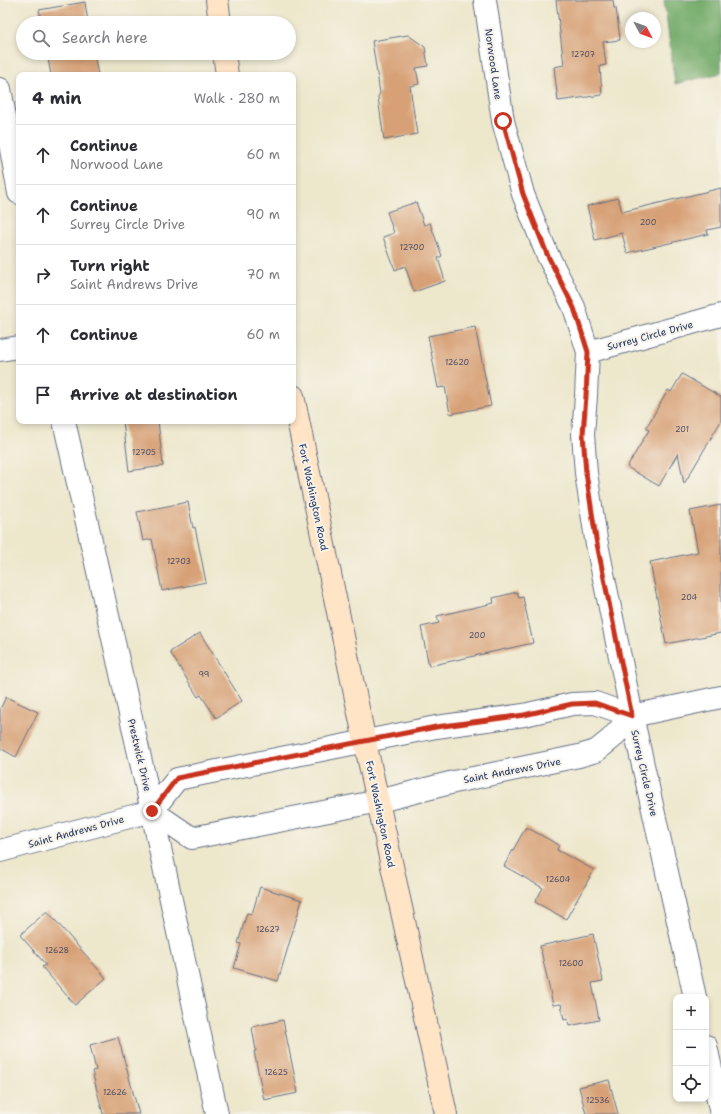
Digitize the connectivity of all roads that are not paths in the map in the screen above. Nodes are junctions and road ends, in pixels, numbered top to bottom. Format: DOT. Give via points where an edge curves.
graph roads {
  1 [pos="217,0"];
  2 [pos="485,0"];
  3 [pos="219,16"];
  4 [pos="225,60"];
  5 [pos="227,72"];
  6 [pos="0,89"];
  7 [pos="16,177"];
  8 [pos="721,315"];
  9 [pos="16,347"];
  10 [pos="0,350"];
  11 [pos="588,352"];
  12 [pos="296,410"];
  13 [pos="65,424"];
  14 [pos="721,698"];
  15 [pos="632,716"];
  16 [pos="365,742"];
  17 [pos="379,801"];
  18 [pos="152,811"];
  19 [pos="0,851"];
  20 [pos="694,994"];
  21 [pos="709,1058"];
  22 [pos="720,1101"];
  23 [pos="217,1114"];
  24 [pos="446,1114"];
  1 -- 3 [label="main road"];
  2 -- 11 [label="street, Norwood Lane" via="503,121 523,194 547,254 574,308"];
  4 -- 5 [label="main road"];
  6 -- 7 [label="street"];
  8 -- 11 [label="street, Surrey Circle Drive"];
  9 -- 10 [label="street"];
  11 -- 15 [label="street, Surrey Circle Drive" via="583,434 586,473 596,539"];
  12 -- 16 [label="main road, Fort Washington Road"];
  13 -- 18 [label="street, Prestwick Drive"];
  14 -- 15 [label="street"];
  15 -- 16 [label="street" via="595,703 583,702 524,715 436,727"];
  15 -- 17 [label="street, Saint Andrews Drive" via="611,739 596,750 579,756 454,782"];
  15 -- 20 [label="street, Surrey Circle Drive"];
  16 -- 17 [label="main road, Fort Washington Road"];
  16 -- 18 [label="street" via="177,778"];
  17 -- 18 [label="street, Saint Andrews Drive" via="192,838"];
  17 -- 24 [label="main road, Fort Washington Road"];
  18 -- 19 [label="street, Saint Andrews Drive"];
  18 -- 23 [label="street, Prestwick Drive"];
  21 -- 22 [label="street"];
}
